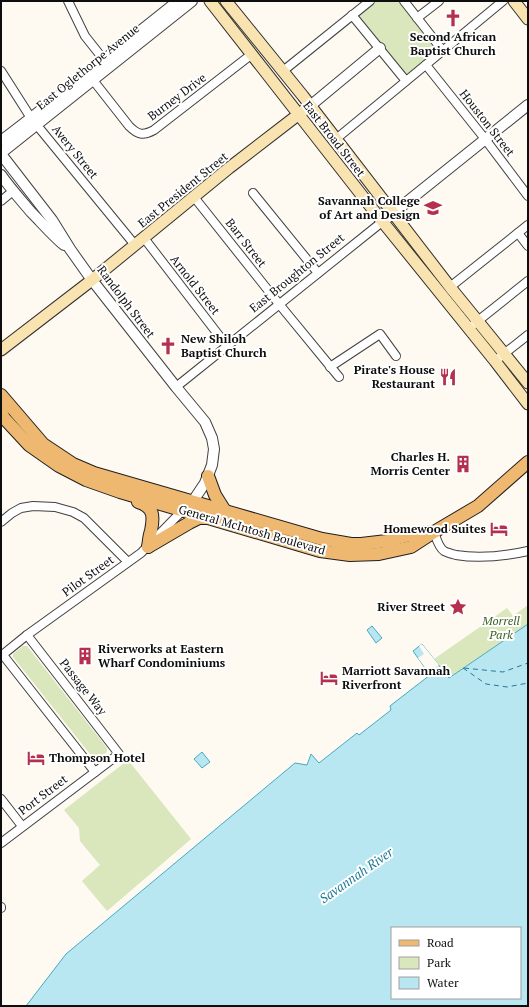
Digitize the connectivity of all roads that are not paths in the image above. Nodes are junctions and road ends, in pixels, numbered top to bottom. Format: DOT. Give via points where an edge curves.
graph roads {
  1 [pos="68,1"];
  2 [pos="178,1"];
  3 [pos="192,1"];
  4 [pos="210,1"];
  5 [pos="226,1"];
  6 [pos="370,1"];
  7 [pos="404,1"];
  8 [pos="439,1"];
  9 [pos="503,1"];
  10 [pos="514,1"];
  11 [pos="352,15"];
  12 [pos="417,18"];
  13 [pos="528,19"];
  14 [pos="380,48"];
  15 [pos="443,50"];
  16 [pos="252,54"];
  17 [pos="104,60"];
  18 [pos="426,65"];
  19 [pos="1,71"];
  20 [pos="283,71"];
  21 [pos="90,77"];
  22 [pos="406,81"];
  23 [pos="528,105"];
  24 [pos="310,106"];
  25 [pos="298,114"];
  26 [pos="34,121"];
  27 [pos="336,138"];
  28 [pos="485,139"];
  29 [pos="1,141"];
  30 [pos="1,154"];
  31 [pos="1,176"];
  32 [pos="13,191"];
  33 [pos="253,193"];
  34 [pos="528,196"];
  35 [pos="194,197"];
  36 [pos="1,200"];
  37 [pos="394,213"];
  38 [pos="382,222"];
  39 [pos="528,225"];
  40 [pos="518,233"];
  41 [pos="139,242"];
  42 [pos="528,246"];
  43 [pos="70,249"];
  44 [pos="318,273"];
  45 [pos="92,280"];
  46 [pos="528,281"];
  47 [pos="450,287"];
  48 [pos="279,304"];
  49 [pos="478,320"];
  50 [pos="468,328"];
  51 [pos="528,335"];
  52 [pos="227,346"];
  53 [pos="1,350"];
  54 [pos="504,354"];
  55 [pos="396,356"];
  56 [pos="495,361"];
  57 [pos="330,367"];
  58 [pos="339,377"];
  59 [pos="528,383"];
  60 [pos="176,387"];
  61 [pos="1,396"];
  62 [pos="528,404"];
  63 [pos="2,415"];
  64 [pos="528,462"];
  65 [pos="208,476"];
  66 [pos="86,480"];
  67 [pos="192,501"];
  68 [pos="183,510"];
  69 [pos="225,511"];
  70 [pos="209,518"];
  71 [pos="1,522"];
  72 [pos="434,532"];
  73 [pos="148,547"];
  74 [pos="528,551"];
  75 [pos="128,562"];
  76 [pos="27,635"];
  77 [pos="2,655"];
  78 [pos="119,754"];
  79 [pos="95,772"];
  80 [pos="1,799"];
  81 [pos="22,826"];
  82 [pos="1,842"];
  1 -- 17 [label="street" via="85,36"];
  2 -- 17 [label="street, East Oglethorpe Avenue"];
  3 -- 21 [label="street, East Oglethorpe Avenue"];
  4 -- 16 [label="main road, East Broad Street"];
  5 -- 20 [label="main road, East Broad Street"];
  6 -- 11 [label="street"];
  7 -- 12 [label="street"];
  8 -- 12 [label="street"];
  9 -- 15 [label="street"];
  10 -- 13 [label="main road"];
  11 -- 14 [label="street"];
  11 -- 20 [label="street"];
  12 -- 15 [label="street"];
  14 -- 22 [label="street"];
  14 -- 24 [label="street, East President Street"];
  15 -- 18 [label="street"];
  16 -- 21 [label="street, Burney Drive" via="154,130 143,134 133,131"];
  16 -- 25 [label="main road, East Broad Street"];
  17 -- 21 [label="street, East Oglethorpe Avenue"];
  18 -- 22 [label="street"];
  18 -- 28 [label="street, Houston Street"];
  19 -- 26 [label="street, Avery Street"];
  20 -- 24 [label="main road, East Broad Street"];
  21 -- 26 [label="street, East Oglethorpe Avenue"];
  22 -- 27 [label="street"];
  23 -- 28 [label="street, East Broughton Street"];
  24 -- 25 [label="main road, East President Street"];
  24 -- 27 [label="main road, East Broad Street"];
  25 -- 35 [label="main road, East President Street"];
  25 -- 38 [label="main road, East Broad Street"];
  26 -- 29 [label="street, East Oglethorpe Avenue"];
  26 -- 30 [label="street, East Oglethorpe Avenue"];
  26 -- 41 [label="street, Avery Street"];
  27 -- 37 [label="main road, East Broad Street"];
  28 -- 34 [label="street, Houston Street"];
  28 -- 37 [label="street, East Broughton Street"];
  30 -- 43 [label="street, Randolph Street" via="52,220"];
  31 -- 32 [label="street, Randolph Street"];
  32 -- 36 [label="street"];
  32 -- 43 [label="street, Randolph Street" via="46,228"];
  33 -- 44 [label="street"];
  35 -- 41 [label="main road, East President Street"];
  35 -- 48 [label="street, Barr Street"];
  37 -- 38 [label="street, East Broughton Street"];
  37 -- 47 [label="main road, East Broad Street"];
  38 -- 44 [label="street, East Broughton Street"];
  38 -- 50 [label="main road, East Broad Street"];
  39 -- 40 [label="street"];
  40 -- 42 [label="street"];
  40 -- 47 [label="street"];
  41 -- 45 [label="main road, East President Street"];
  41 -- 52 [label="street, Arnold Street"];
  43 -- 45 [label="street, Randolph Street"];
  44 -- 48 [label="street, East Broughton Street"];
  45 -- 53 [label="main road, East President Street"];
  45 -- 60 [label="street, Randolph Street"];
  46 -- 49 [label="street"];
  47 -- 49 [label="main road, East Broad Street"];
  48 -- 52 [label="street, East Broughton Street"];
  48 -- 57 [label="street, Barr Street"];
  49 -- 50 [label="street"];
  49 -- 54 [label="main road, East Broad Street"];
  50 -- 56 [label="main road, East Broad Street"];
  51 -- 54 [label="street"];
  52 -- 60 [label="street, East Broughton Street"];
  54 -- 56 [label="street"];
  54 -- 59 [label="main road, East Broad Street"];
  55 -- 57 [label="street" via="380,334"];
  56 -- 62 [label="main road, East Broad Street"];
  57 -- 58 [label="street, Barr Street"];
  60 -- 65 [label="street, Randolph Street" via="205,422 212,438 214,449"];
  61 -- 67 [label="main road, General McIntosh Boulevard" via="43,444 73,464"];
  63 -- 66 [label="main road, General McIntosh Boulevard" via="29,445 59,466"];
  64 -- 72 [label="main road, General McIntosh Boulevard" via="478,506"];
  65 -- 67 [label="street, Randolph Street"];
  65 -- 69 [label="main road" via="215,495"];
  66 -- 68 [label="main road, General McIntosh Boulevard"];
  66 -- 73 [label="main road" via="108,493 145,504 153,516"];
  67 -- 68 [label="street, Randolph Street"];
  67 -- 69 [label="main road, General McIntosh Boulevard"];
  68 -- 70 [label="main road, General McIntosh Boulevard"];
  68 -- 73 [label="street, Pilot Street"];
  69 -- 72 [label="main road, General McIntosh Boulevard" via="322,539 351,544 387,541 418,533"];
  70 -- 72 [label="main road, General McIntosh Boulevard" via="320,551 350,555 379,554 411,548"];
  70 -- 73 [label="main road" via="198,518"];
  71 -- 75 [label="street" via="21,508 33,506 55,507 73,512 84,518"];
  72 -- 74 [label="street" via="442,549 454,554 495,556"];
  73 -- 75 [label="street, Pilot Street"];
  75 -- 76 [label="street, Pilot Street"];
  76 -- 77 [label="street, Pilot Street"];
  76 -- 78 [label="street, Passage Way"];
  77 -- 79 [label="street"];
  78 -- 79 [label="street, Port Street"];
  79 -- 81 [label="street, Port Street"];
  80 -- 81 [label="street"];
  81 -- 82 [label="street, Port Street"];
}
